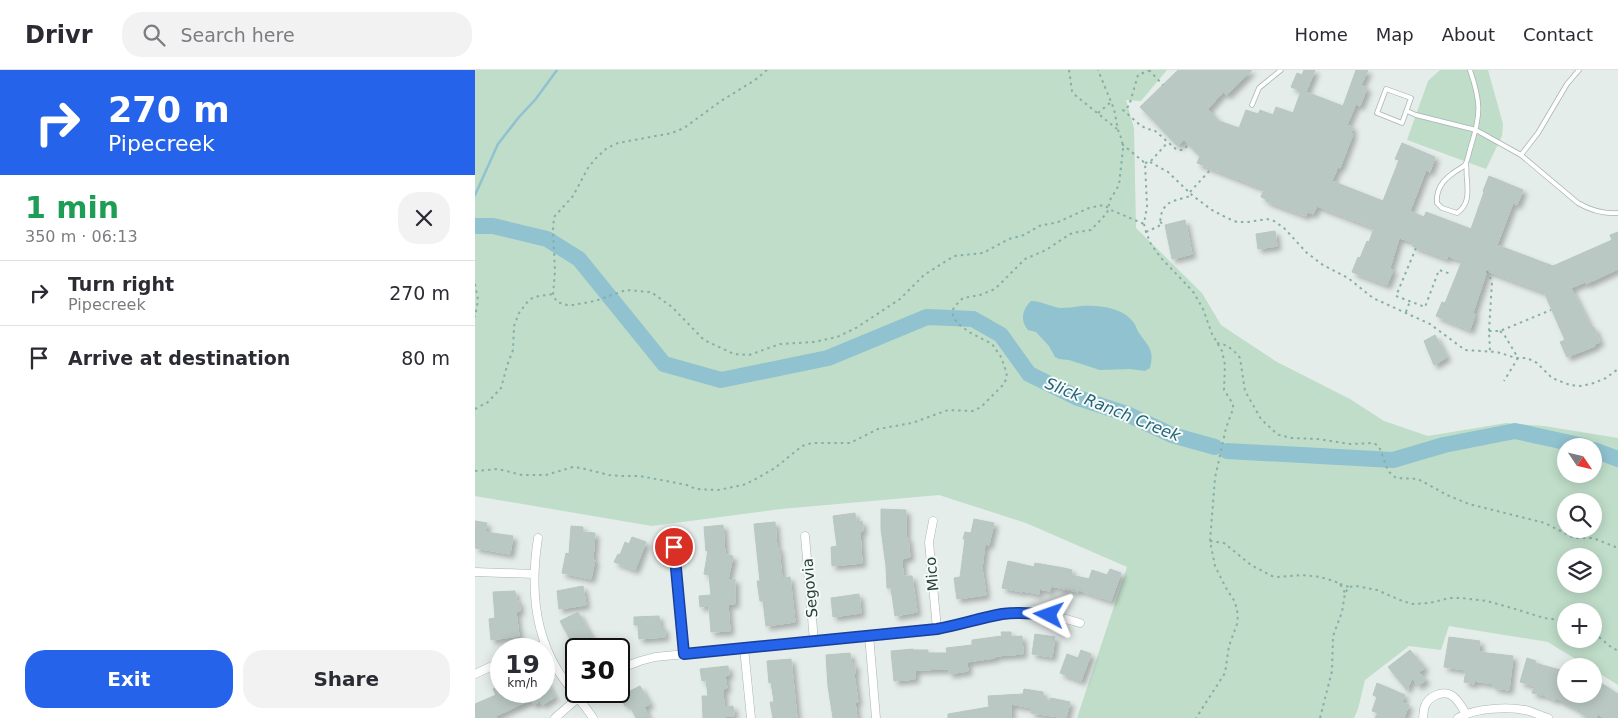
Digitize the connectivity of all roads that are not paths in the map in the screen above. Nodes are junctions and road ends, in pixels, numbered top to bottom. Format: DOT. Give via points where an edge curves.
graph roads {
  1 [pos="1281,70"];
  2 [pos="1470,70"];
  3 [pos="1579,70"];
  4 [pos="1252,105"];
  5 [pos="1407,111"];
  6 [pos="1476,130"];
  7 [pos="1521,155"];
  8 [pos="1466,163"];
  9 [pos="1618,213"];
  10 [pos="933,520"];
  11 [pos="805,536"];
  12 [pos="538,538"];
  13 [pos="674,547"];
  14 [pos="475,572"];
  15 [pos="534,574"];
  16 [pos="1080,623"];
  17 [pos="937,629"];
  18 [pos="869,635"];
  19 [pos="543,638"];
  20 [pos="814,640"];
  21 [pos="744,648"];
  22 [pos="684,654"];
  23 [pos="630,665"];
  24 [pos="555,666"];
  25 [pos="490,667"];
  26 [pos="475,674"];
  27 [pos="565,680"];
  28 [pos="572,703"];
  29 [pos="582,703"];
  30 [pos="1466,714"];
  31 [pos="555,718"];
  32 [pos="593,718"];
  33 [pos="751,718"];
  34 [pos="876,718"];
  35 [pos="1423,718"];
  36 [pos="1458,718"];
  37 [pos="1548,718"];
  1 -- 4 [label="lane" via="1259,88"];
  2 -- 6 [label="lane" via="1479,102"];
  3 -- 7 [label="lane"];
  5 -- 5 [label="lane" via="1411,98 1386,89 1377,113 1402,123"];
  5 -- 6 [label="lane"];
  6 -- 7 [label="lane"];
  6 -- 8 [label="lane"];
  7 -- 9 [label="lane" via="1582,205 1596,211"];
  8 -- 8 [label="lane" via="1441,185 1436,197 1442,208 1457,213 1467,201"];
  10 -- 17 [label="street, Mico" via="929,542"];
  11 -- 20 [label="street, Segovia"];
  12 -- 15 [label="street"];
  13 -- 22 [label="street"];
  14 -- 15 [label="street"];
  15 -- 19 [label="street" via="537,614"];
  16 -- 17 [label="street" via="1049,615 1004,614"];
  17 -- 18 [label="street"];
  18 -- 20 [label="street"];
  18 -- 34 [label="street"];
  20 -- 21 [label="street"];
  21 -- 22 [label="street"];
  21 -- 33 [label="street"];
  22 -- 23 [label="street" via="655,657"];
  24 -- 27 [label="street"];
  25 -- 26 [label="street"];
  28 -- 31 [label="street"];
  29 -- 32 [label="street"];
  30 -- 35 [label="street" via="1450,694 1440,694 1429,699"];
  30 -- 36 [label="street"];
  30 -- 37 [label="street" via="1482,710 1527,710"];
}
